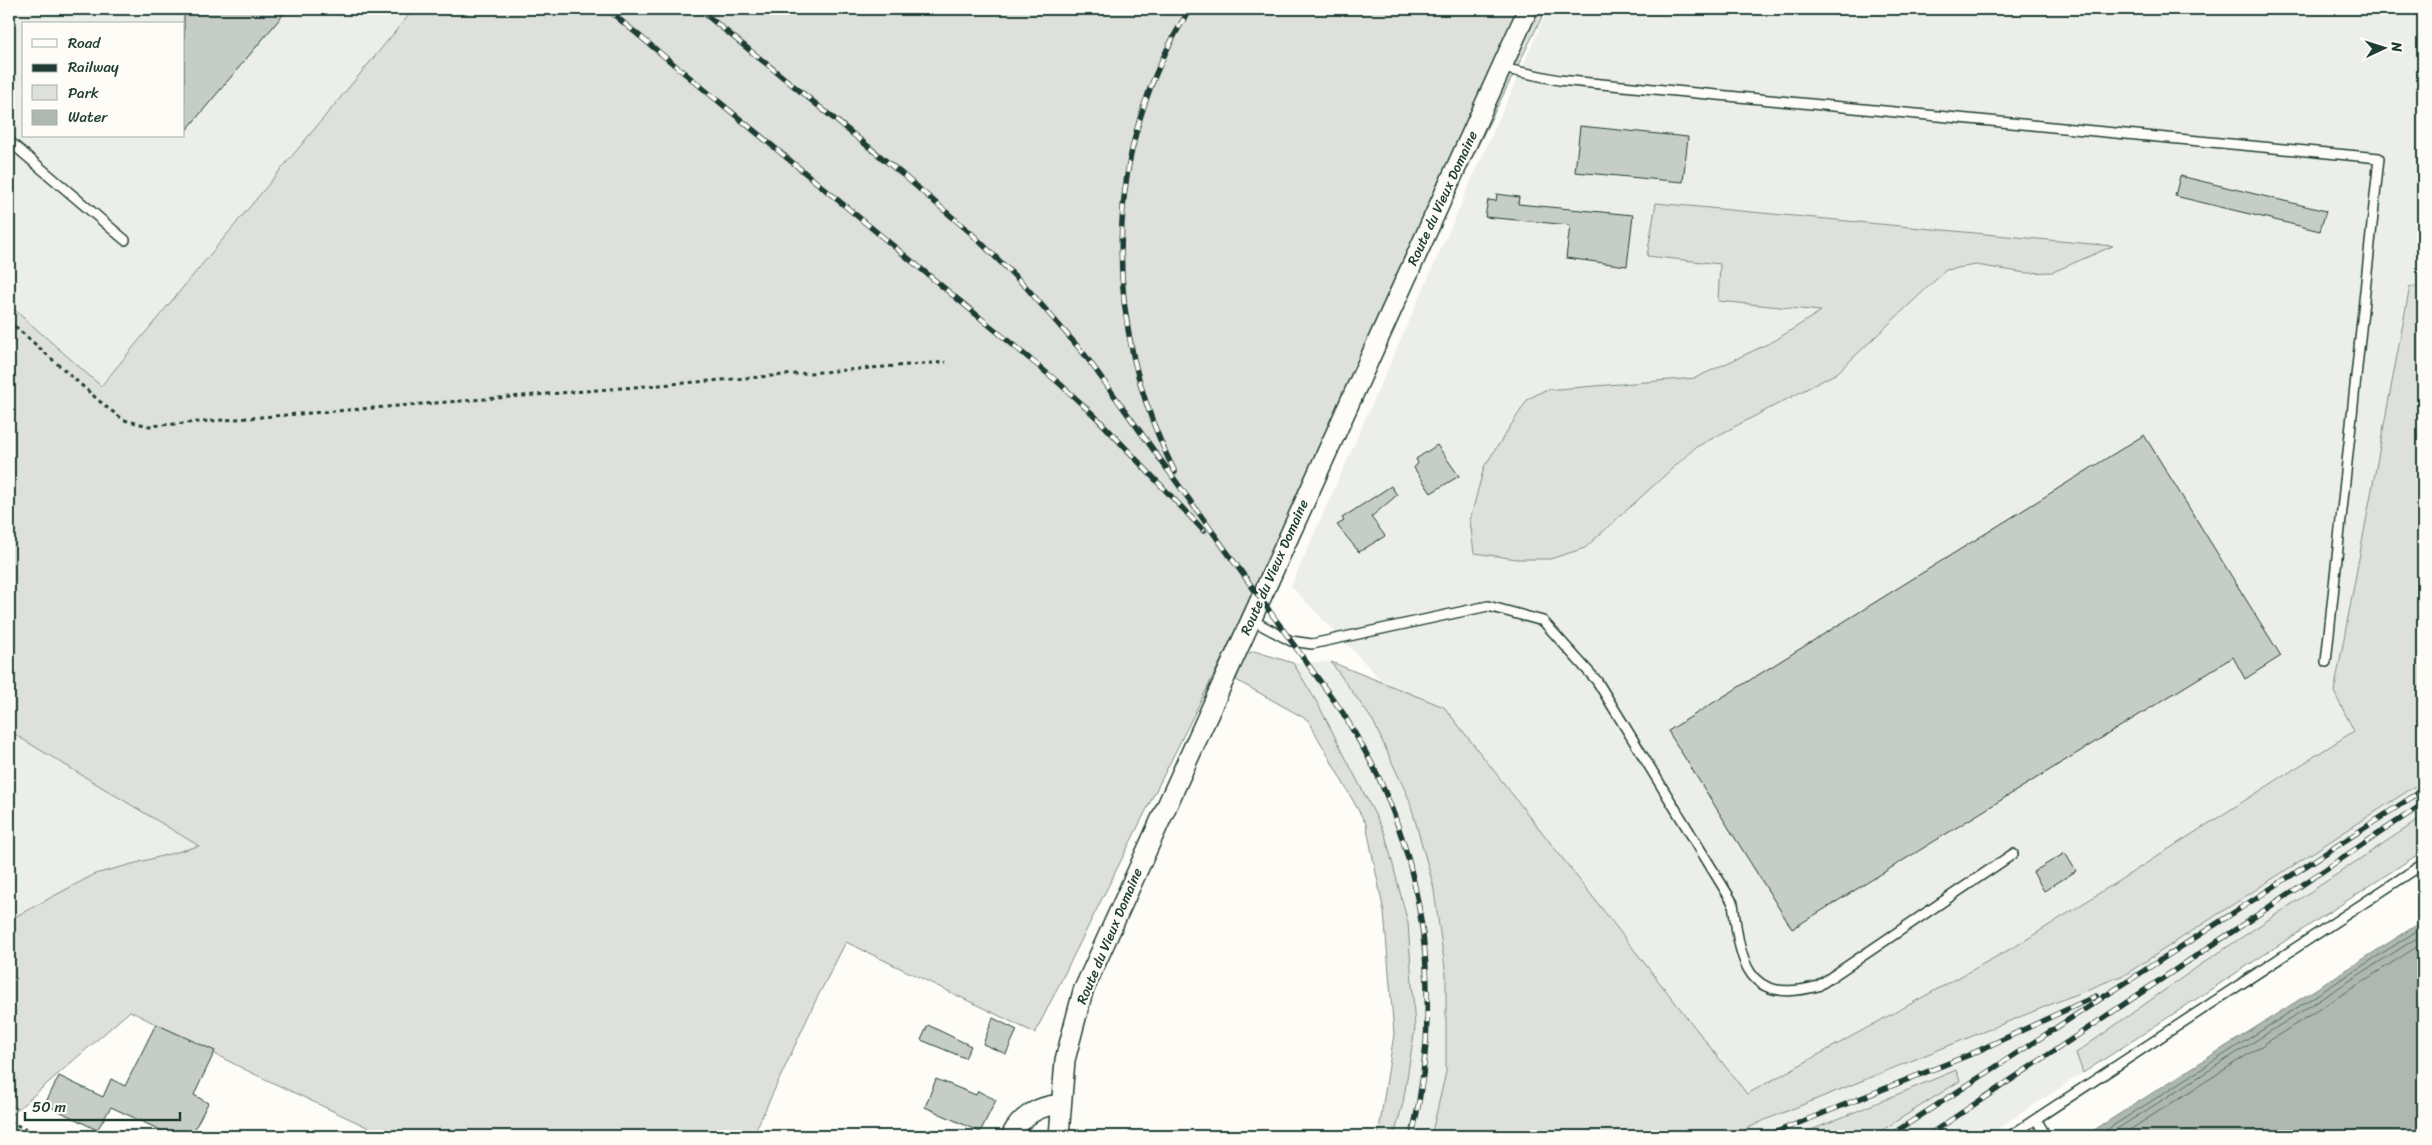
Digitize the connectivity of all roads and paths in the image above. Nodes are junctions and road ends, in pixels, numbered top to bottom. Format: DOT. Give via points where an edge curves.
graph roads {
  1 [pos="1528,9"];
  2 [pos="1502,65"];
  3 [pos="9,141"];
  4 [pos="125,240"];
  5 [pos="9,322"];
  6 [pos="946,362"];
  7 [pos="1250,619"];
  8 [pos="2326,662"];
  9 [pos="2013,854"];
  10 [pos="2423,864"];
  11 [pos="1062,1105"];
  12 [pos="2036,1119"];
  13 [pos="9,1122"];
  14 [pos="42,1136"];
  15 [pos="1011,1136"];
  16 [pos="1059,1136"];
  17 [pos="2010,1136"];
  18 [pos="2046,1136"];
  1 -- 2 [label="street, Route du Vieux Domaine"];
  2 -- 7 [label="street, Route du Vieux Domaine"];
  2 -- 8 [label="lane" via="1559,80 2380,158"];
  3 -- 4 [label="lane"];
  5 -- 6 [label="path" via="105,406 124,420 149,426"];
  7 -- 9 [label="lane" via="1291,641 1312,644 1488,606 1543,621 1602,689 1733,903 1738,945 1746,969 1769,989 1796,992 1818,986"];
  7 -- 11 [label="street, Route du Vieux Domaine" via="1083,991 1065,1060"];
  10 -- 12 [label="lane"];
  11 -- 15 [label="street" via="1051,1104 1031,1112"];
  11 -- 16 [label="street, Route du Vieux Domaine"];
  12 -- 17 [label="lane"];
  12 -- 18 [label="lane"];
  13 -- 14 [label="path"];
}
